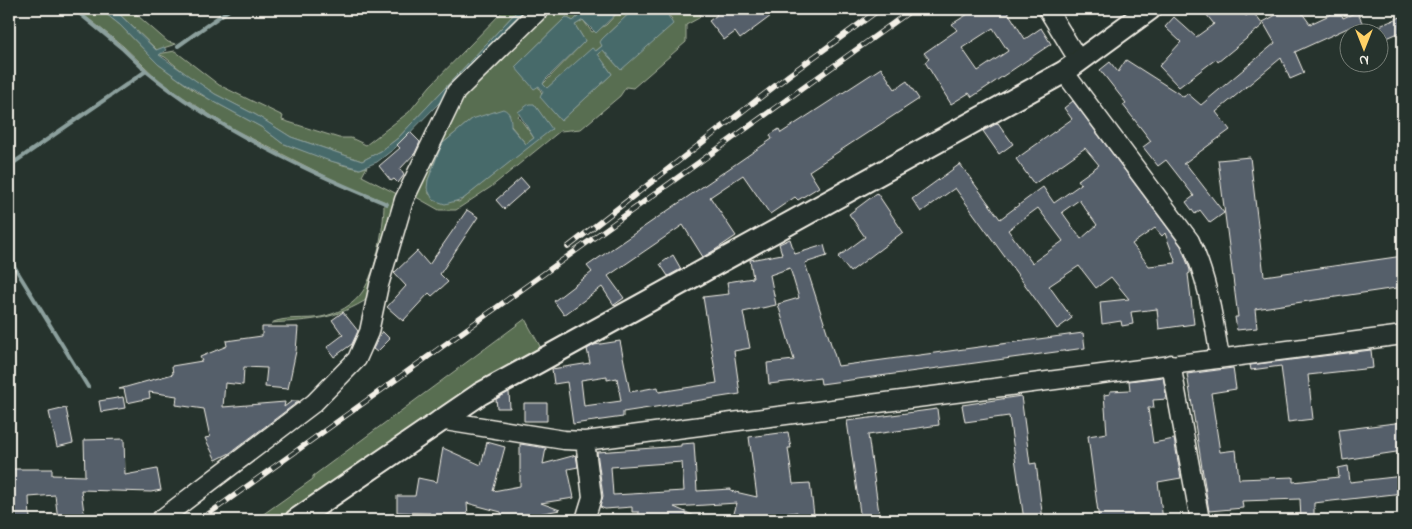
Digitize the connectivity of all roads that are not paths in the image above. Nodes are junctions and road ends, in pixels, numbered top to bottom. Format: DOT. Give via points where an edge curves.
graph roads {
  1 [pos="540,9"];
  2 [pos="1150,9"];
  3 [pos="1048,10"];
  4 [pos="1072,67"];
  5 [pos="1403,335"];
  6 [pos="1220,358"];
  7 [pos="1172,364"];
  8 [pos="439,420"];
  9 [pos="585,441"];
  10 [pos="160,520"];
  11 [pos="296,520"];
  12 [pos="585,520"];
  13 [pos="1200,520"];
  1 -- 10 [label="street" via="456,92 404,200 369,332 357,359 314,403"];
  2 -- 4 [label="main road"];
  3 -- 4 [label="street"];
  4 -- 6 [label="street" via="1190,241 1209,290"];
  4 -- 8 [label="main road" via="480,394"];
  5 -- 6 [label="street"];
  6 -- 7 [label="street"];
  7 -- 9 [label="street"];
  7 -- 13 [label="street"];
  8 -- 9 [label="street"];
  8 -- 11 [label="main road"];
  9 -- 12 [label="street" via="592,497"];
}
